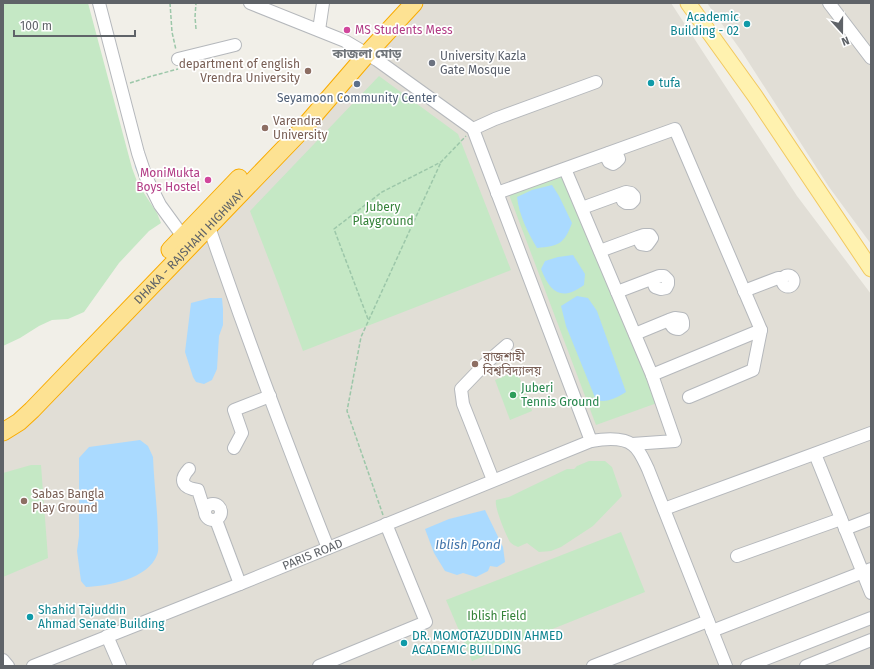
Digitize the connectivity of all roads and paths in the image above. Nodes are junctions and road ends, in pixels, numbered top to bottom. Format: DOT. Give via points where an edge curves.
graph roads {
  1 [pos="99,3"];
  2 [pos="170,3"];
  3 [pos="196,3"];
  4 [pos="250,3"];
  5 [pos="323,3"];
  6 [pos="414,3"];
  7 [pos="688,3"];
  8 [pos="698,3"];
  9 [pos="828,3"];
  10 [pos="196,29"];
  11 [pos="319,30"];
  12 [pos="235,45"];
  13 [pos="367,54"];
  14 [pos="871,58"];
  15 [pos="178,59"];
  16 [pos="596,82"];
  17 [pos="121,86"];
  18 [pos="473,129"];
  19 [pos="441,162"];
  20 [pos="565,169"];
  21 [pos="497,193"];
  22 [pos="621,195"];
  23 [pos="582,208"];
  24 [pos="209,227"];
  25 [pos="638,237"];
  26 [pos="187,242"];
  27 [pos="600,251"];
  28 [pos="871,255"];
  29 [pos="871,269"];
  30 [pos="782,278"];
  31 [pos="652,279"];
  32 [pos="744,291"];
  33 [pos="617,292"];
  34 [pos="369,320"];
  35 [pos="669,320"];
  36 [pos="761,330"];
  37 [pos="635,334"];
  38 [pos="507,345"];
  39 [pos="652,375"];
  40 [pos="270,396"];
  41 [pos="689,397"];
  42 [pos="3,419"];
  43 [pos="3,432"];
  44 [pos="871,433"];
  45 [pos="592,441"];
  46 [pos="632,444"];
  47 [pos="234,448"];
  48 [pos="815,454"];
  49 [pos="189,469"];
  50 [pos="493,480"];
  51 [pos="664,509"];
  52 [pos="871,520"];
  53 [pos="386,524"];
  54 [pos="843,524"];
  55 [pos="328,548"];
  56 [pos="737,556"];
  57 [pos="867,570"];
  58 [pos="240,584"];
  59 [pos="871,593"];
  60 [pos="871,618"];
  61 [pos="710,626"];
  62 [pos="107,636"];
  63 [pos="871,640"];
  64 [pos="3,660"];
  65 [pos="8,666"];
  66 [pos="33,666"];
  67 [pos="120,666"];
  68 [pos="319,666"];
  69 [pos="593,666"];
  70 [pos="726,666"];
  71 [pos="747,666"];
  72 [pos="806,666"];
  1 -- 17 [label="street"];
  2 -- 15 [label="path" via="172,32"];
  3 -- 10 [label="path"];
  4 -- 11 [label="street"];
  5 -- 11 [label="street"];
  6 -- 13 [label="highway, DHAKA - RAJSHAHI HIGHWAY"];
  7 -- 29 [label="main road" via="755,96"];
  8 -- 28 [label="main road" via="762,92"];
  9 -- 14 [label="street"];
  11 -- 13 [label="street"];
  12 -- 15 [label="street"];
  13 -- 18 [label="street"];
  13 -- 24 [label="highway, DHAKA - RAJSHAHI HIGHWAY" via="298,134"];
  13 -- 26 [label="highway, DHAKA - RAJSHAHI HIGHWAY" via="290,126"];
  15 -- 17 [label="path" via="181,69"];
  16 -- 18 [label="street"];
  17 -- 26 [label="street" via="146,177 160,205"];
  18 -- 19 [label="path"];
  18 -- 21 [label="street"];
  19 -- 34 [label="path"];
  19 -- 34 [label="path" via="382,192 334,229"];
  20 -- 21 [label="street"];
  20 -- 23 [label="street"];
  20 -- 32 [label="street" via="675,129"];
  21 -- 45 [label="street"];
  22 -- 23 [label="street"];
  23 -- 27 [label="street"];
  24 -- 26 [label="highway, DHAKA - RAJSHAHI HIGHWAY"];
  24 -- 40 [label="street"];
  25 -- 27 [label="street"];
  26 -- 42 [label="highway, DHAKA - RAJSHAHI HIGHWAY" via="25,403"];
  26 -- 43 [label="highway, DHAKA - RAJSHAHI HIGHWAY" via="32,410"];
  27 -- 33 [label="street"];
  30 -- 32 [label="street"];
  31 -- 33 [label="street"];
  32 -- 36 [label="street"];
  33 -- 37 [label="street"];
  34 -- 53 [label="path" via="361,337 347,411"];
  35 -- 37 [label="street"];
  36 -- 39 [label="street"];
  36 -- 41 [label="street" via="753,370"];
  37 -- 39 [label="street"];
  38 -- 50 [label="street" via="461,389 463,404"];
  39 -- 46 [label="street, PARIS ROAD" via="675,441"];
  40 -- 47 [label="street" via="234,410 242,433"];
  40 -- 55 [label="street"];
  44 -- 48 [label="street"];
  45 -- 46 [label="street, PARIS ROAD" via="606,438"];
  45 -- 50 [label="street, PARIS ROAD"];
  46 -- 51 [label="street" via="648,469"];
  48 -- 51 [label="street"];
  48 -- 54 [label="street"];
  49 -- 58 [label="street" via="184,475 185,487 198,490 205,512 210,506 217,506 221,512 216,520"];
  50 -- 53 [label="street, PARIS ROAD"];
  51 -- 61 [label="street"];
  52 -- 54 [label="street"];
  53 -- 55 [label="street, PARIS ROAD"];
  53 -- 68 [label="street" via="426,622"];
  54 -- 56 [label="street"];
  54 -- 57 [label="street"];
  55 -- 58 [label="street, PARIS ROAD"];
  57 -- 59 [label="street"];
  57 -- 61 [label="street"];
  58 -- 62 [label="street, PARIS ROAD"];
  60 -- 71 [label="street"];
  61 -- 69 [label="street"];
  61 -- 70 [label="street"];
  62 -- 66 [label="street, PARIS ROAD"];
  62 -- 67 [label="street"];
  63 -- 72 [label="street"];
  64 -- 65 [label="street"];
}
